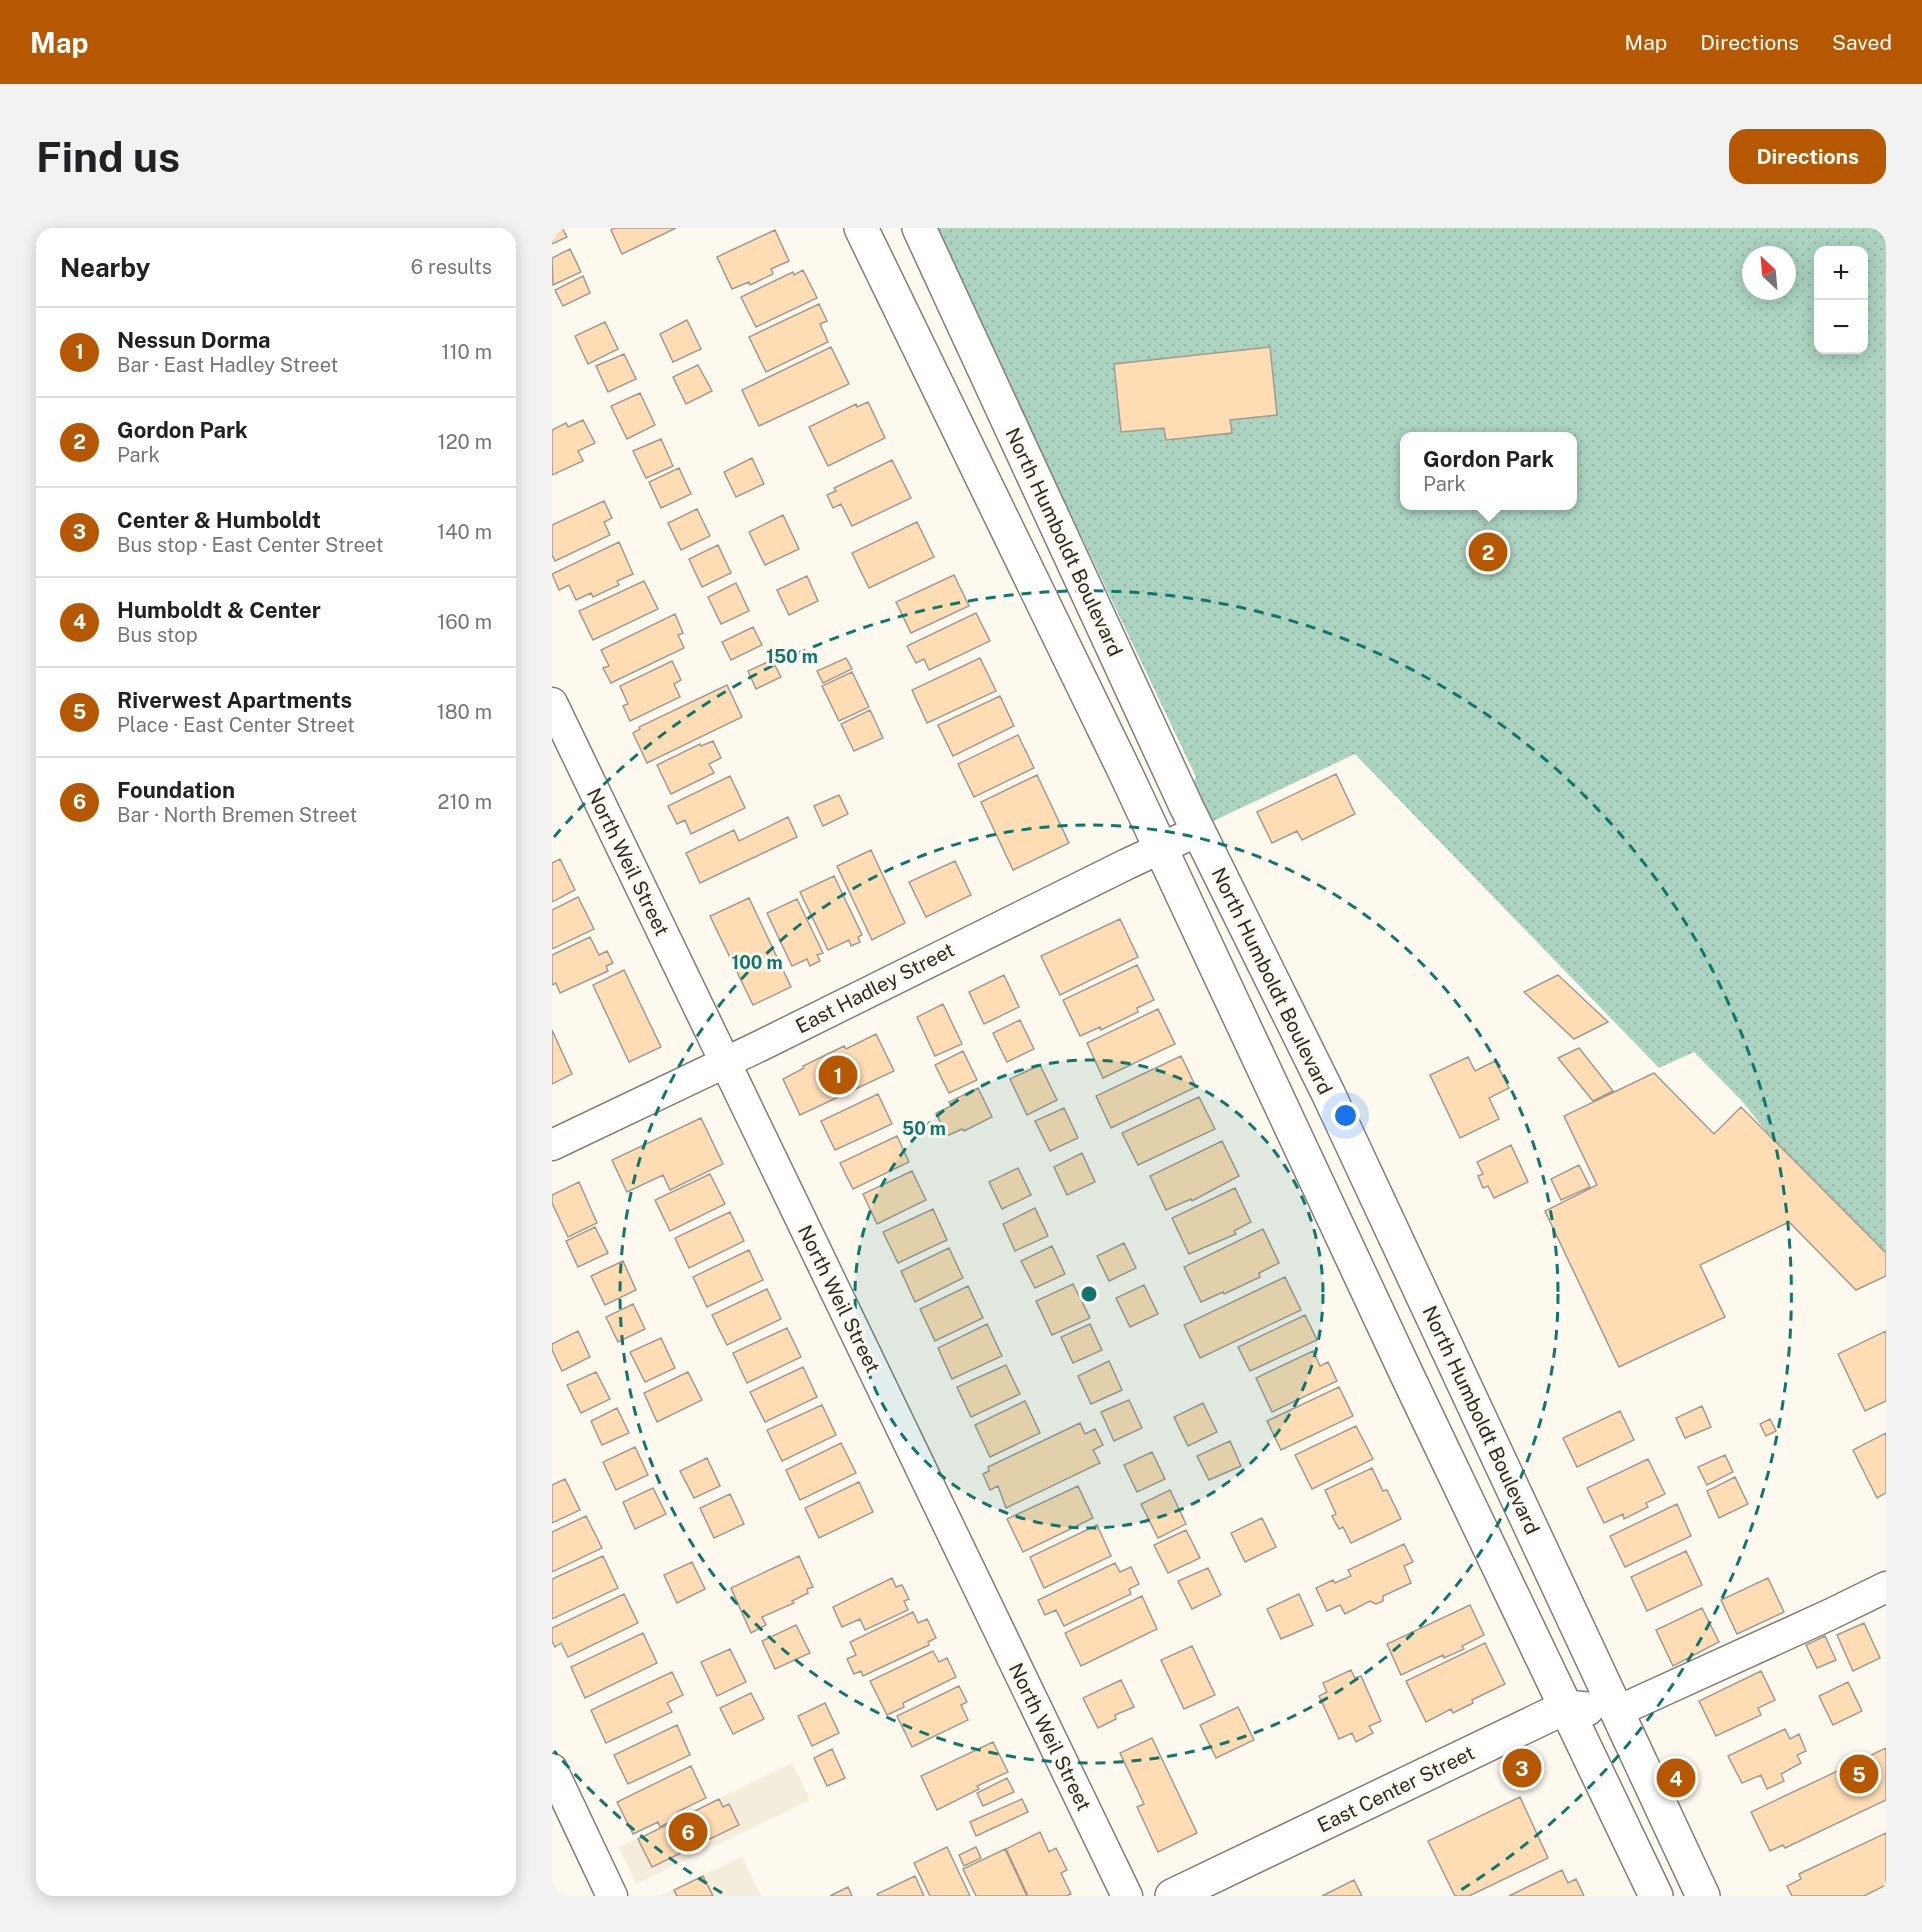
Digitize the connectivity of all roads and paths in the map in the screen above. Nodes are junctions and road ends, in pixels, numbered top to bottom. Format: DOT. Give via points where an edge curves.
graph roads {
  1 [pos="861,228"];
  2 [pos="919,228"];
  3 [pos="552,703"];
  4 [pos="1198,831"];
  5 [pos="1161,848"];
  6 [pos="725,1062"];
  7 [pos="552,1145"];
  8 [pos="1886,1587"];
  9 [pos="1566,1707"];
  10 [pos="1616,1712"];
  11 [pos="552,1769"];
  12 [pos="612,1896"];
  13 [pos="1126,1896"];
  14 [pos="1173,1896"];
  15 [pos="1656,1896"];
  16 [pos="1703,1896"];
  1 -- 5 [label="main road"];
  2 -- 4 [label="main road, North Humboldt Boulevard"];
  3 -- 6 [label="street, North Weil Street"];
  4 -- 5 [label="street, East Hadley Street"];
  4 -- 10 [label="main road, North Humboldt Boulevard" via="1328,1093"];
  5 -- 6 [label="street, East Hadley Street"];
  5 -- 9 [label="main road"];
  6 -- 7 [label="street, East Hadley Street"];
  6 -- 13 [label="street, North Weil Street"];
  8 -- 10 [label="street"];
  9 -- 10 [label="main road"];
  9 -- 14 [label="main road, East Center Street"];
  9 -- 15 [label="main road"];
  10 -- 16 [label="main road, North Humboldt Boulevard"];
  11 -- 12 [label="street"];
}
